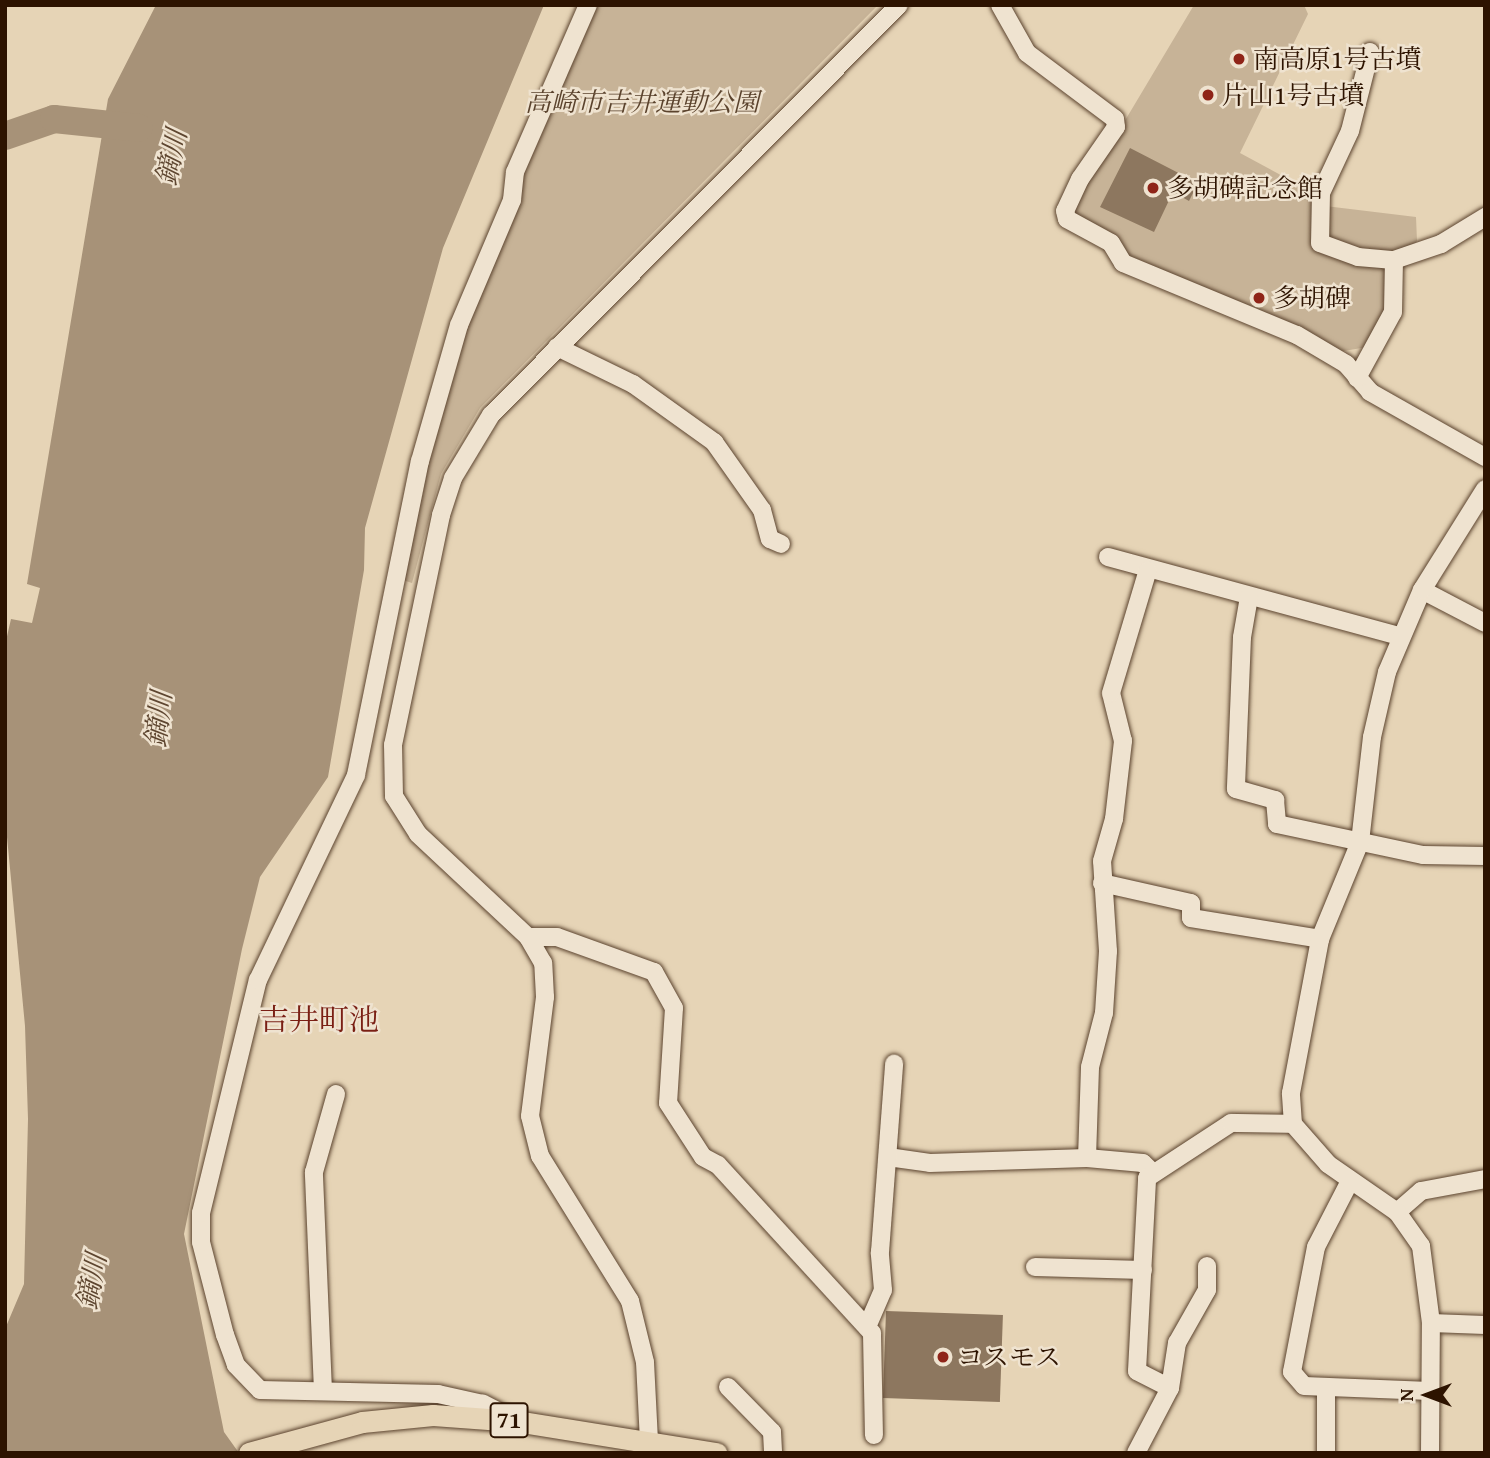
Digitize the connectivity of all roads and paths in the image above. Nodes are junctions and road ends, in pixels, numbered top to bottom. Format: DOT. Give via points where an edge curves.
graph roads {
  1 [pos="588,5"];
  2 [pos="899,5"];
  3 [pos="1000,5"];
  4 [pos="1370,52"];
  5 [pos="1485,217"];
  6 [pos="1394,260"];
  7 [pos="557,347"];
  8 [pos="1357,378"];
  9 [pos="1485,457"];
  10 [pos="1485,489"];
  11 [pos="781,544"];
  12 [pos="1108,557"];
  13 [pos="1149,570"];
  14 [pos="1422,590"];
  15 [pos="1249,597"];
  16 [pos="1485,623"];
  17 [pos="1399,636"];
  18 [pos="1360,842"];
  19 [pos="1485,856"];
  20 [pos="1102,883"];
  21 [pos="528,937"];
  22 [pos="1320,939"];
  23 [pos="894,1064"];
  24 [pos="336,1094"];
  25 [pos="1293,1125"];
  26 [pos="888,1157"];
  27 [pos="1087,1158"];
  28 [pos="1152,1172"];
  29 [pos="1485,1179"];
  30 [pos="1350,1181"];
  31 [pos="1397,1212"];
  32 [pos="1207,1266"];
  33 [pos="1035,1267"];
  34 [pos="1143,1270"];
  35 [pos="1431,1323"];
  36 [pos="1485,1325"];
  37 [pos="867,1327"];
  38 [pos="728,1387"];
  39 [pos="1326,1387"];
  40 [pos="1170,1388"];
  41 [pos="323,1391"];
  42 [pos="1430,1391"];
  43 [pos="516,1421"];
  44 [pos="874,1435"];
  45 [pos="649,1441"];
  46 [pos="248,1453"];
  47 [pos="716,1453"];
  48 [pos="773,1453"];
  49 [pos="1136,1453"];
  50 [pos="1326,1453"];
  51 [pos="1430,1453"];
  1 -- 41 [label="street" via="524,147 512,200 459,325 420,461 356,775 258,980 209,1164 201,1242 236,1365 269,1393"];
  2 -- 7 [label="street"];
  3 -- 8 [label="street" via="1027,53 1115,119 1116,127 1080,179 1065,211 1068,219 1111,243 1124,263 1297,335 1346,364"];
  4 -- 6 [label="street" via="1350,131 1321,193 1317,237 1328,247 1358,257"];
  5 -- 6 [label="street" via="1441,244"];
  6 -- 8 [label="street" via="1393,312"];
  7 -- 11 [label="street" via="633,384 714,442 762,510 770,539"];
  7 -- 21 [label="street" via="491,415 453,478 393,745 394,796 418,834"];
  8 -- 9 [label="street" via="1370,392"];
  10 -- 14 [label="street"];
  12 -- 13 [label="street"];
  13 -- 15 [label="street"];
  13 -- 20 [label="street" via="1113,681 1112,706 1124,741"];
  14 -- 16 [label="street"];
  14 -- 17 [label="street"];
  15 -- 17 [label="street"];
  15 -- 18 [label="street" via="1242,637 1236,789 1275,800 1277,824"];
  17 -- 18 [label="street" via="1378,703"];
  18 -- 19 [label="street" via="1423,855"];
  18 -- 22 [label="street"];
  20 -- 22 [label="street" via="1191,903 1191,918"];
  20 -- 27 [label="street" via="1108,950 1104,1013 1090,1067"];
  21 -- 37 [label="street" via="557,937 654,972 674,1008 667,1102 676,1119 703,1157 718,1165"];
  21 -- 45 [label="street" via="543,963 545,997 530,1116 540,1156 630,1301 645,1362"];
  22 -- 25 [label="street" via="1290,1093"];
  23 -- 26 [label="street"];
  24 -- 41 [label="street" via="314,1172"];
  25 -- 28 [label="street" via="1231,1123"];
  25 -- 30 [label="street"];
  26 -- 27 [label="street" via="930,1163"];
  26 -- 37 [label="street" via="883,1290"];
  27 -- 28 [label="street" via="1143,1163"];
  28 -- 34 [label="street"];
  29 -- 31 [label="street" via="1422,1191"];
  30 -- 31 [label="street"];
  30 -- 39 [label="street" via="1316,1247 1304,1324 1292,1360 1297,1381"];
  31 -- 35 [label="street" via="1421,1246"];
  32 -- 40 [label="street" via="1207,1290 1177,1343"];
  33 -- 34 [label="street"];
  34 -- 40 [label="street" via="1137,1371"];
  35 -- 36 [label="street"];
  35 -- 42 [label="street"];
  37 -- 44 [label="street" via="874,1344"];
  38 -- 48 [label="street" via="772,1432"];
  39 -- 42 [label="street"];
  39 -- 50 [label="street"];
  40 -- 49 [label="street"];
  41 -- 43 [label="street" via="448,1395 483,1404"];
  42 -- 51 [label="street"];
  43 -- 45 [label="main road, 71"];
  43 -- 46 [label="main road, 71" via="410,1415"];
  45 -- 47 [label="main road, 71"];
}
